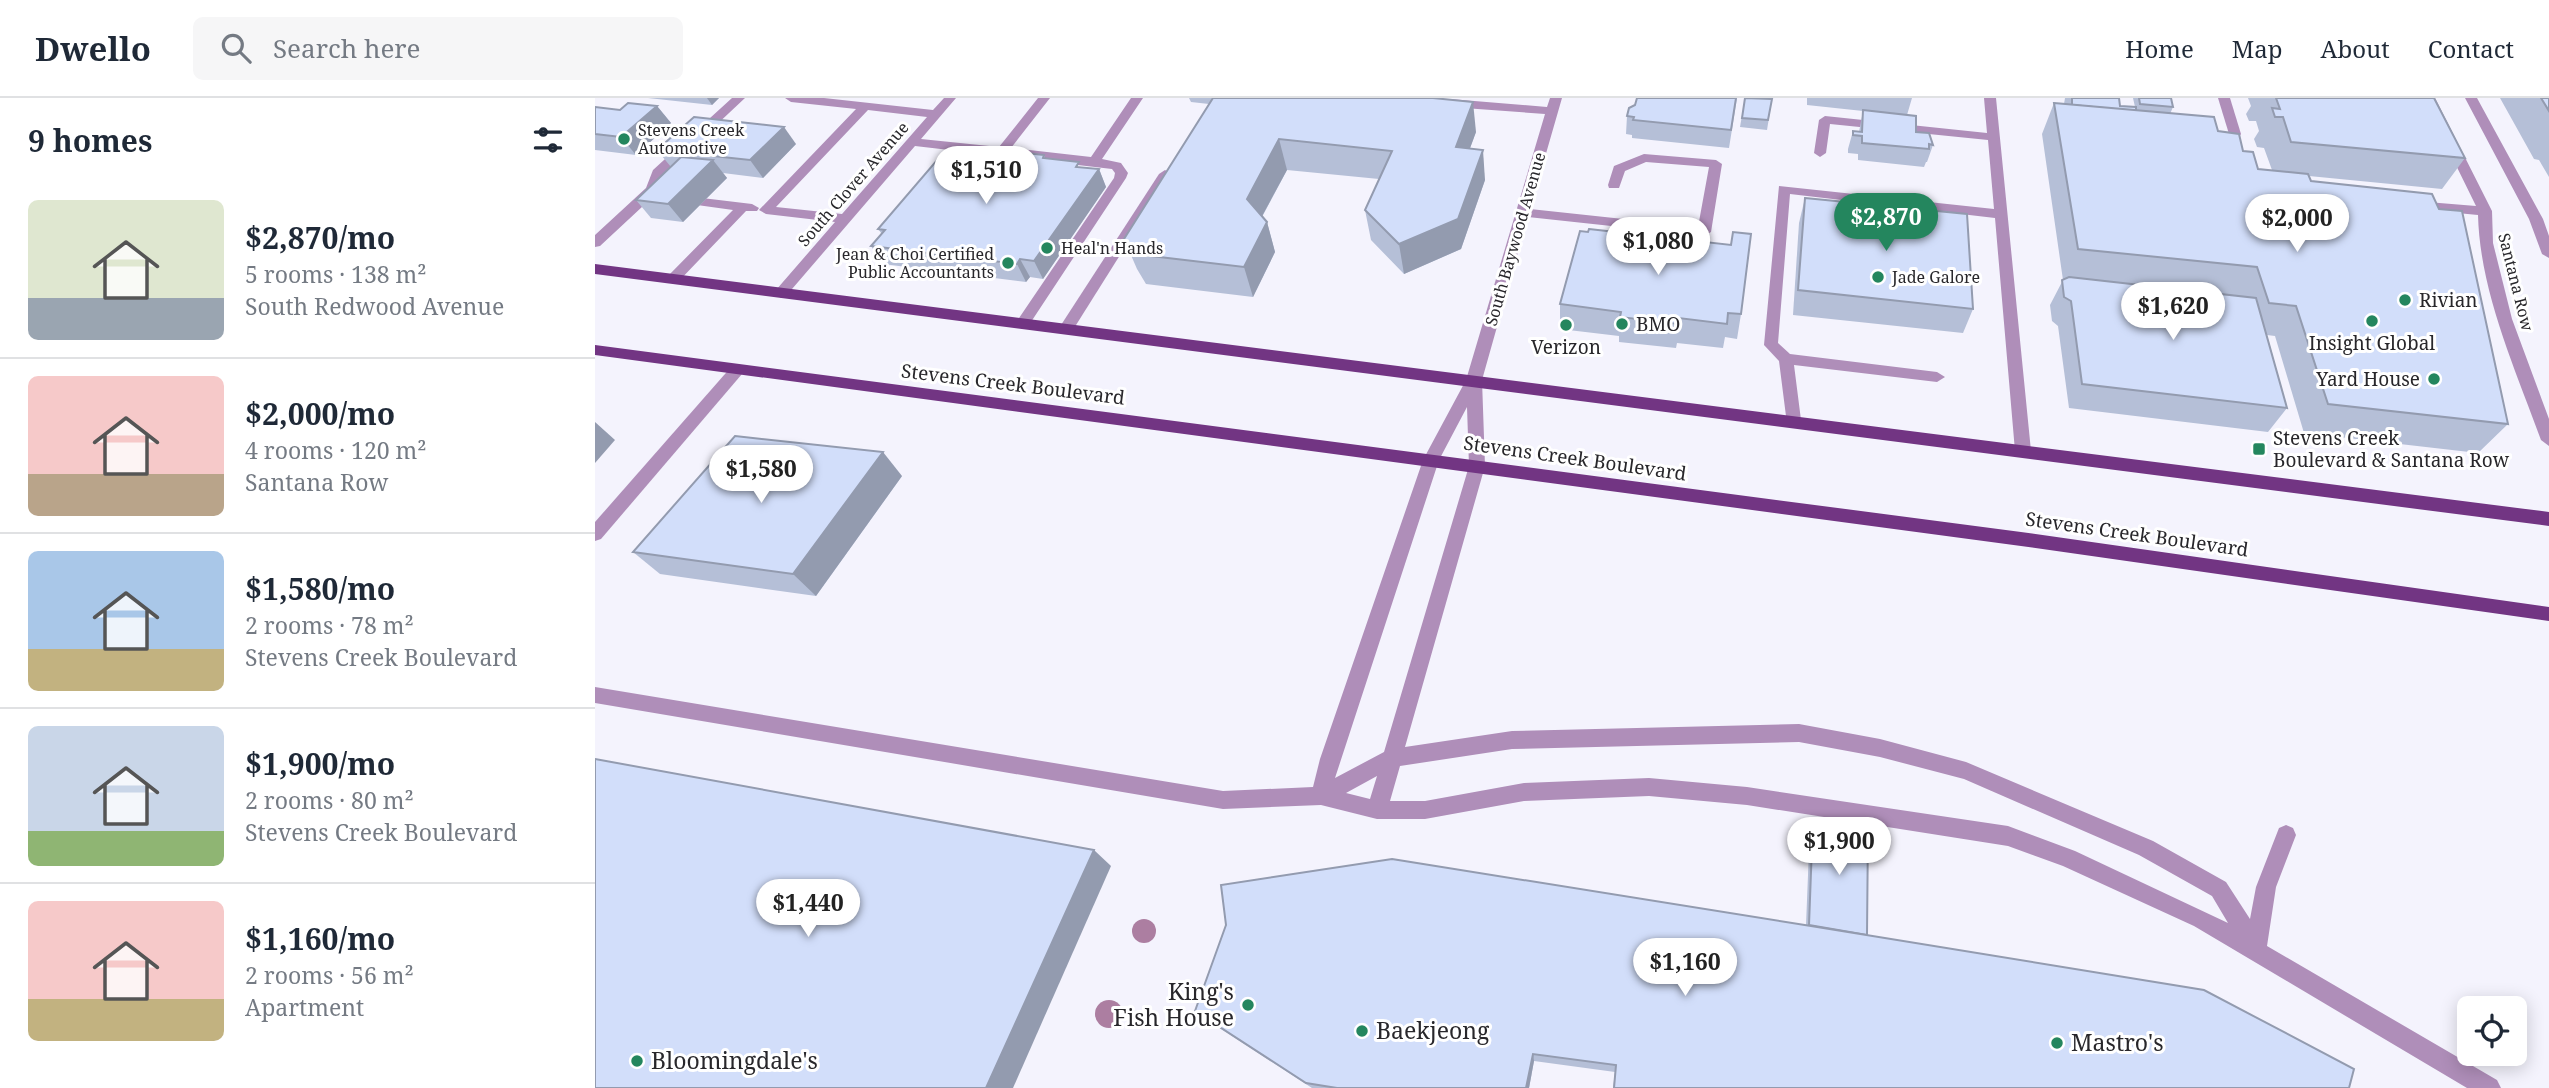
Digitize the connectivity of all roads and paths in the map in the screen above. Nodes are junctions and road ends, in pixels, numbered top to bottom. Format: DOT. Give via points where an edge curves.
graph roads {
  1 [pos="739,98"];
  2 [pos="791,98"];
  3 [pos="950,98"];
  4 [pos="1044,98"];
  5 [pos="1137,98"];
  6 [pos="1990,98"];
  7 [pos="2224,98"];
  8 [pos="2429,98"];
  9 [pos="2471,98"];
  10 [pos="1431,101"];
  11 [pos="1554,105"];
  12 [pos="865,106"];
  13 [pos="936,114"];
  14 [pos="2235,134"];
  15 [pos="1994,137"];
  16 [pos="914,142"];
  17 [pos="1002,151"];
  18 [pos="1820,153"];
  19 [pos="1174,160"];
  20 [pos="1094,161"];
  21 [pos="1614,185"];
  22 [pos="645,196"];
  23 [pos="670,199"];
  24 [pos="702,202"];
  25 [pos="2407,204"];
  26 [pos="743,207"];
  27 [pos="766,210"];
  28 [pos="2485,211"];
  29 [pos="1523,212"];
  30 [pos="2000,214"];
  31 [pos="845,219"];
  32 [pos="2542,220"];
  33 [pos="595,243"];
  34 [pos="2549,254"];
  35 [pos="595,269"];
  36 [pos="672,280"];
  37 [pos="781,293"];
  38 [pos="1022,324"];
  39 [pos="1066,329"];
  40 [pos="595,350"];
  41 [pos="1786,359"];
  42 [pos="737,370"];
  43 [pos="1937,377"];
  44 [pos="1474,380"];
  45 [pos="1793,420"];
  46 [pos="2549,440"];
  47 [pos="2024,451"];
  48 [pos="1431,460"];
  49 [pos="1478,466"];
  50 [pos="2549,519"];
  51 [pos="595,534"];
  52 [pos="2549,614"];
  53 [pos="595,695"];
  54 [pos="1391,758"];
  55 [pos="1321,796"];
  56 [pos="1377,810"];
  57 [pos="2286,835"];
  58 [pos="2256,948"];
  59 [pos="2489,1088"];
  1 -- 22 [label="street" via="658,173"];
  2 -- 12 [label="street"];
  3 -- 13 [label="street, South Clover Avenue"];
  4 -- 17 [label="street"];
  5 -- 20 [label="street"];
  6 -- 15 [label="street"];
  7 -- 14 [label="street"];
  8 -- 28 [label="street, Santana Row"];
  9 -- 32 [label="street, Santana Row"];
  10 -- 11 [label="street"];
  11 -- 29 [label="street, South Baywood Avenue"];
  12 -- 13 [label="street"];
  12 -- 27 [label="street"];
  13 -- 16 [label="street, South Clover Avenue"];
  15 -- 18 [label="street" via="1825,120"];
  15 -- 30 [label="street"];
  16 -- 17 [label="street"];
  16 -- 31 [label="street, South Clover Avenue"];
  17 -- 20 [label="street"];
  19 -- 39 [label="street"];
  20 -- 38 [label="street" via="1117,166 1120,178"];
  21 -- 29 [label="street" via="1619,169 1644,158 1716,164 1704,232"];
  22 -- 23 [label="street"];
  22 -- 33 [label="street"];
  24 -- 26 [label="street"];
  25 -- 28 [label="street"];
  26 -- 27 [label="street"];
  26 -- 36 [label="street"];
  27 -- 31 [label="street"];
  28 -- 46 [label="street, Santana Row" via="2486,243 2505,320"];
  29 -- 44 [label="street, South Baywood Avenue"];
  30 -- 41 [label="street" via="1784,189 1772,345"];
  30 -- 47 [label="street"];
  31 -- 37 [label="street, South Clover Avenue"];
  32 -- 34 [label="street, Santana Row"];
  35 -- 36 [label="main road"];
  36 -- 37 [label="main road"];
  37 -- 38 [label="main road"];
  38 -- 39 [label="main road"];
  39 -- 44 [label="main road"];
  40 -- 42 [label="main road, Stevens Creek Boulevard"];
  41 -- 43 [label="street"];
  41 -- 45 [label="street"];
  42 -- 48 [label="main road, Stevens Creek Boulevard"];
  42 -- 51 [label="street"];
  44 -- 45 [label="main road"];
  44 -- 48 [label="street, South Baywood Avenue"];
  44 -- 49 [label="street, South Baywood Avenue"];
  45 -- 47 [label="main road"];
  47 -- 50 [label="main road"];
  48 -- 49 [label="main road, Stevens Creek Boulevard"];
  48 -- 55 [label="street, South Baywood Avenue"];
  49 -- 52 [label="main road, Stevens Creek Boulevard"];
  49 -- 54 [label="street, South Baywood Avenue"];
  53 -- 55 [label="street" via="1223,800"];
  54 -- 55 [label="street"];
  54 -- 56 [label="street, South Baywood Avenue"];
  54 -- 58 [label="street" via="1512,740 1719,733 1799,733 1880,748 1966,771 2146,848 2219,889"];
  55 -- 56 [label="street"];
  56 -- 58 [label="street" via="1425,810 1524,792 1649,787 1902,819 2008,836 2068,858"];
  57 -- 58 [label="street" via="2266,887"];
  58 -- 59 [label="street"];
}
